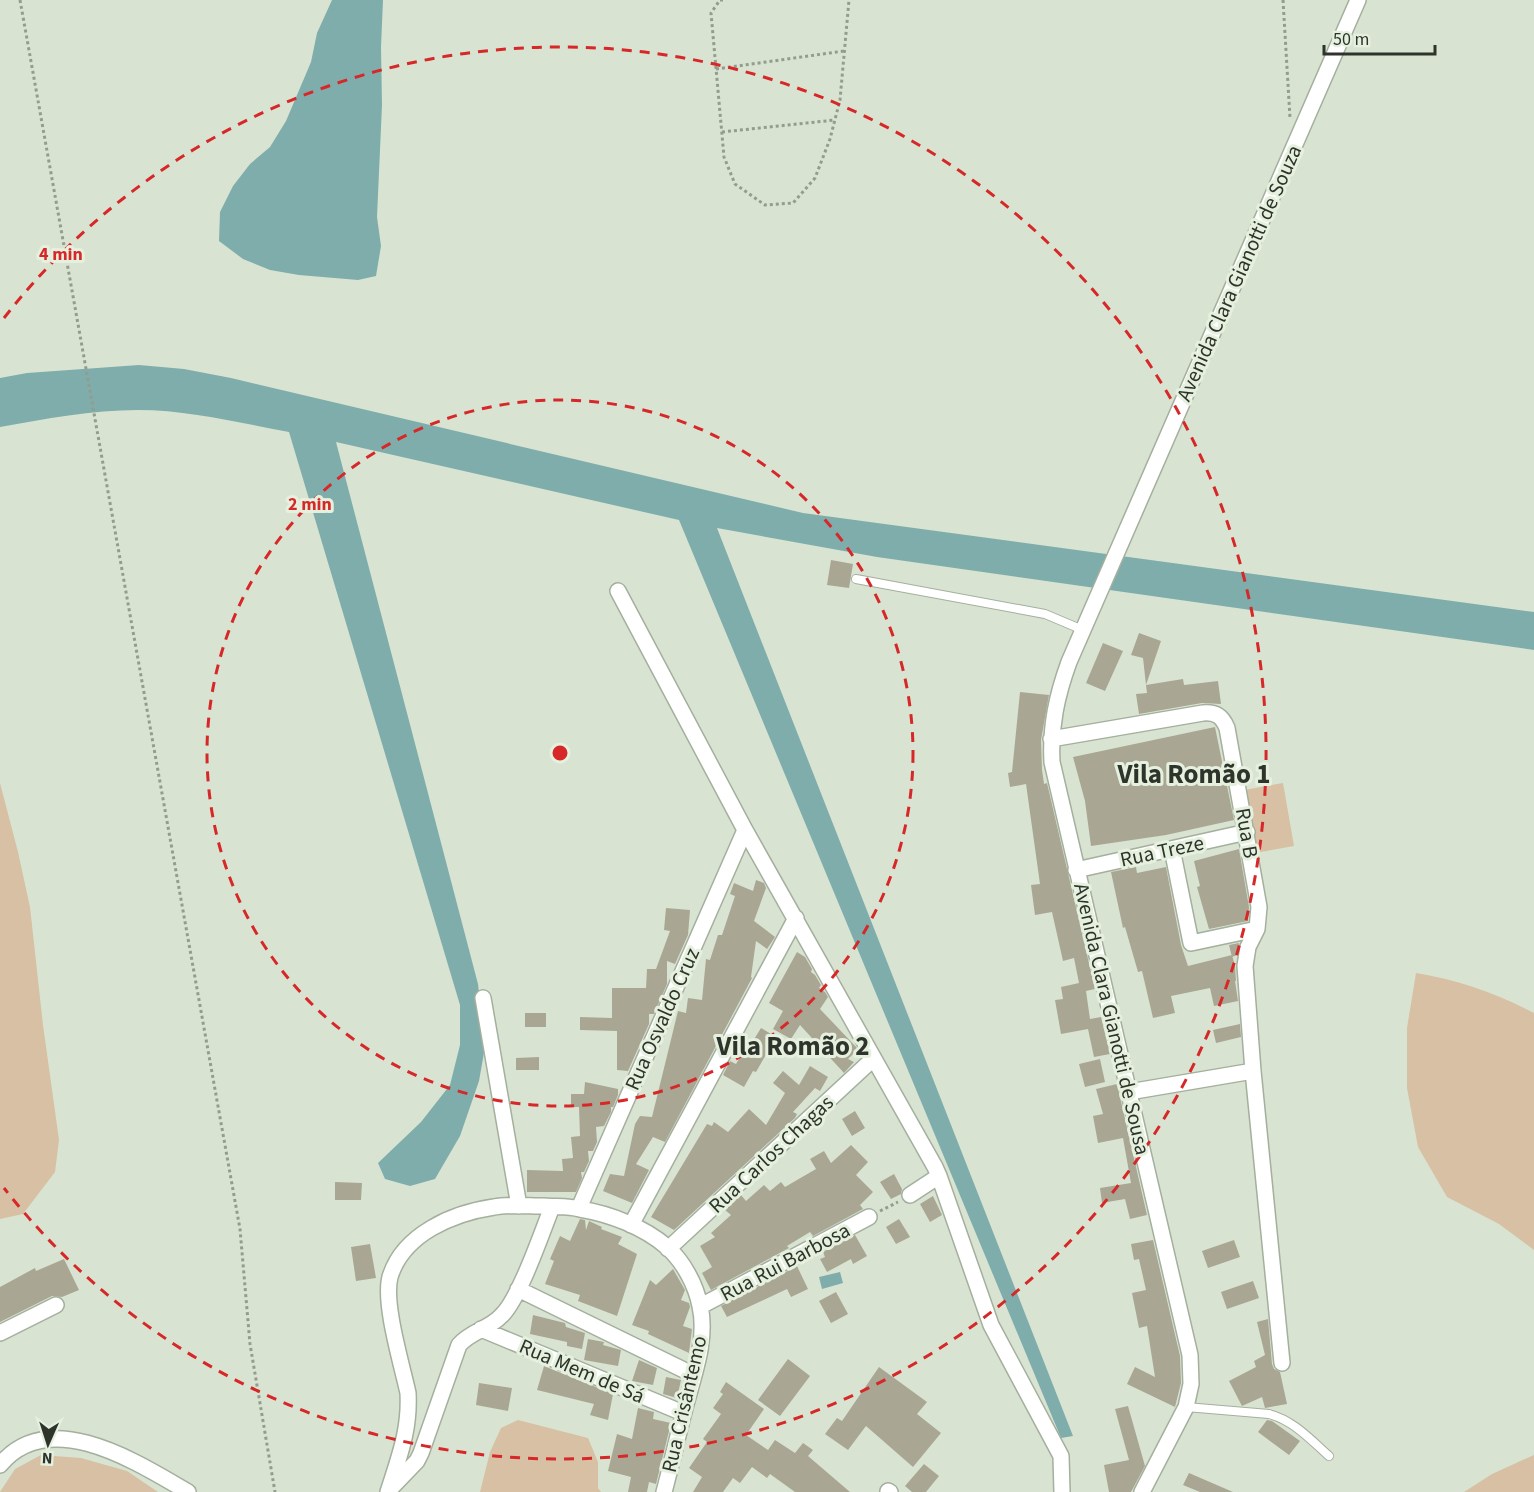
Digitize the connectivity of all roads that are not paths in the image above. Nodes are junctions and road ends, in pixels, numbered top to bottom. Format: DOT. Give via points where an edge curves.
graph roads {
  1 [pos="1358,0"];
  2 [pos="1120,545"];
  3 [pos="856,579"];
  4 [pos="618,591"];
  5 [pos="1083,630"];
  6 [pos="1051,739"];
  7 [pos="745,830"];
  8 [pos="1247,832"];
  9 [pos="1172,849"];
  10 [pos="1076,870"];
  11 [pos="796,918"];
  12 [pos="1258,923"];
  13 [pos="483,998"];
  14 [pos="873,1059"];
  15 [pos="1253,1071"];
  16 [pos="1129,1092"];
  17 [pos="939,1176"];
  18 [pos="910,1195"];
  19 [pos="519,1206"];
  20 [pos="552,1207"];
  21 [pos="579,1208"];
  22 [pos="869,1217"];
  23 [pos="631,1225"];
  24 [pos="668,1249"];
  25 [pos="518,1289"];
  26 [pos="56,1305"];
  27 [pos="700,1306"];
  28 [pos="481,1329"];
  29 [pos="0,1333"];
  30 [pos="1282,1363"];
  31 [pos="694,1375"];
  32 [pos="1186,1407"];
  33 [pos="683,1413"];
  34 [pos="1329,1456"];
  35 [pos="0,1465"];
  36 [pos="188,1492"];
  37 [pos="389,1492"];
  38 [pos="664,1492"];
  39 [pos="1062,1492"];
  40 [pos="1142,1492"];
  1 -- 2 [label="street, Avenida Clara Gianotti de Souza"];
  2 -- 5 [label="street, Avenida Clara Gianotti de Sousa"];
  3 -- 5 [label="lane" via="1045,614"];
  4 -- 7 [label="street"];
  5 -- 6 [label="street, Avenida Clara Gianotti de Sousa" via="1062,681"];
  6 -- 8 [label="street, Rua B" via="1212,712 1224,720 1229,736"];
  6 -- 10 [label="street, Avenida Clara Gianotti de Sousa" via="1052,762"];
  7 -- 11 [label="street"];
  7 -- 21 [label="street, Rua Osvaldo Cruz"];
  8 -- 9 [label="street, Rua Treze"];
  8 -- 12 [label="street, Rua B"];
  9 -- 10 [label="street, Rua Treze"];
  9 -- 12 [label="street" via="1191,943"];
  10 -- 16 [label="street, Avenida Clara Gianotti de Sousa"];
  11 -- 14 [label="street"];
  11 -- 23 [label="street"];
  12 -- 15 [label="street" via="1245,966"];
  13 -- 19 [label="street"];
  14 -- 17 [label="street"];
  14 -- 24 [label="street, Rua Carlos Chagas"];
  15 -- 16 [label="street"];
  15 -- 30 [label="street"];
  16 -- 32 [label="street, Avenida Clara Gianotti de Sousa" via="1188,1341 1191,1384"];
  17 -- 18 [label="street"];
  17 -- 39 [label="street" via="991,1325 1061,1456"];
  19 -- 20 [label="street, Rua Crisântemo"];
  19 -- 37 [label="street, Rua Crisântemo" via="473,1211 440,1223 418,1237 396,1264 388,1302 409,1407 405,1440"];
  20 -- 21 [label="street, Rua Crisântemo"];
  20 -- 25 [label="street"];
  21 -- 23 [label="street, Rua Crisântemo"];
  22 -- 27 [label="street, Rua Rui Barbosa"];
  23 -- 24 [label="street, Rua Crisântemo"];
  24 -- 27 [label="street, Rua Crisântemo" via="696,1289"];
  25 -- 28 [label="street" via="501,1317"];
  25 -- 31 [label="street"];
  26 -- 29 [label="street"];
  27 -- 31 [label="street, Rua Crisântemo" via="701,1334"];
  28 -- 33 [label="street, Rua Mem de Sá"];
  28 -- 37 [label="street" via="459,1345 421,1453"];
  31 -- 33 [label="street, Rua Crisântemo"];
  32 -- 34 [label="lane" via="1281,1417"];
  32 -- 40 [label="street, Avenida Clara Gianotti de Sousa"];
  33 -- 38 [label="street, Rua Crisântemo"];
  35 -- 36 [label="street" via="19,1447 38,1440 82,1442 120,1455"];
}
